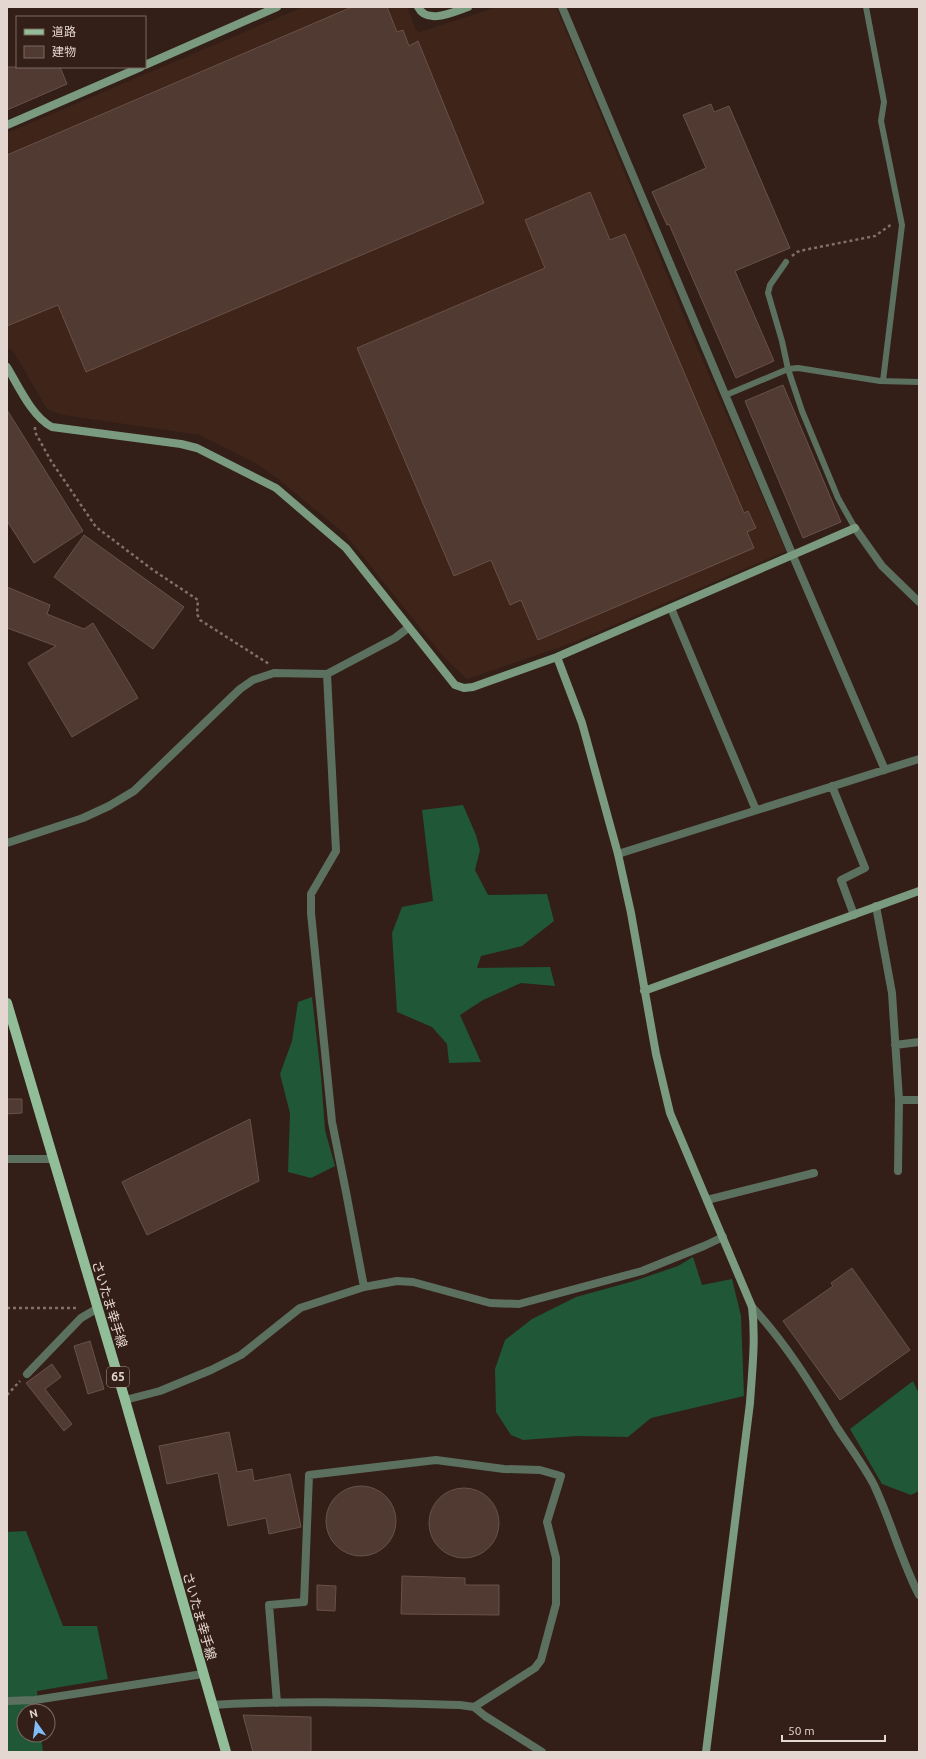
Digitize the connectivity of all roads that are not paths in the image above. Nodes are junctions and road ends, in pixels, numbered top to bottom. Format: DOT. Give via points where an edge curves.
graph roads {
  1 [pos="277,7"];
  2 [pos="418,7"];
  3 [pos="468,7"];
  4 [pos="562,7"];
  5 [pos="866,7"];
  6 [pos="146,65"];
  7 [pos="139,68"];
  8 [pos="7,124"];
  9 [pos="786,262"];
  10 [pos="7,367"];
  11 [pos="788,369"];
  12 [pos="883,381"];
  13 [pos="919,382"];
  14 [pos="726,395"];
  15 [pos="855,528"];
  16 [pos="793,556"];
  17 [pos="919,602"];
  18 [pos="671,608"];
  19 [pos="408,628"];
  20 [pos="557,657"];
  21 [pos="327,674"];
  22 [pos="919,759"];
  23 [pos="885,770"];
  24 [pos="832,786"];
  25 [pos="756,810"];
  26 [pos="7,843"];
  27 [pos="618,854"];
  28 [pos="919,891"];
  29 [pos="876,906"];
  30 [pos="854,914"];
  31 [pos="644,991"];
  32 [pos="8,1007"];
  33 [pos="919,1042"];
  34 [pos="895,1045"];
  35 [pos="899,1100"];
  36 [pos="919,1100"];
  37 [pos="7,1159"];
  38 [pos="53,1159"];
  39 [pos="898,1171"];
  40 [pos="814,1174"];
  41 [pos="707,1200"];
  42 [pos="723,1237"];
  43 [pos="364,1288"];
  44 [pos="752,1307"];
  45 [pos="98,1308"];
  46 [pos="27,1374"];
  47 [pos="125,1400"];
  48 [pos="919,1595"];
  49 [pos="204,1674"];
  50 [pos="7,1701"];
  51 [pos="276,1703"];
  52 [pos="212,1705"];
  53 [pos="474,1707"];
  54 [pos="226,1752"];
  55 [pos="542,1752"];
  56 [pos="706,1752"];
  1 -- 6 [label="street"];
  2 -- 3 [label="street" via="420,12 430,16 444,15"];
  4 -- 14 [label="street"];
  5 -- 12 [label="lane" via="884,102 881,121 902,225"];
  7 -- 8 [label="street"];
  9 -- 11 [label="lane" via="770,285 768,293"];
  10 -- 19 [label="street" via="35,413 52,427 197,448 276,488 346,548"];
  11 -- 12 [label="lane" via="798,368"];
  11 -- 14 [label="lane"];
  11 -- 15 [label="lane" via="802,411 838,498"];
  12 -- 13 [label="lane"];
  14 -- 16 [label="street"];
  15 -- 16 [label="street"];
  15 -- 17 [label="street" via="882,566"];
  16 -- 18 [label="street"];
  16 -- 23 [label="street"];
  18 -- 20 [label="street"];
  18 -- 25 [label="street"];
  19 -- 20 [label="street" via="455,685 464,688"];
  19 -- 21 [label="street" via="395,638"];
  20 -- 27 [label="street" via="582,723"];
  21 -- 26 [label="street" via="274,673 253,680 240,689 134,791 83,818"];
  21 -- 43 [label="street" via="336,851 311,894 310,913 332,1122"];
  22 -- 23 [label="street"];
  23 -- 24 [label="street"];
  24 -- 25 [label="street"];
  24 -- 30 [label="street" via="865,868 841,880"];
  25 -- 27 [label="street"];
  27 -- 31 [label="street"];
  28 -- 29 [label="street"];
  29 -- 30 [label="street"];
  29 -- 34 [label="street" via="892,993"];
  30 -- 31 [label="street"];
  31 -- 41 [label="street" via="670,1113"];
  32 -- 38 [label="main road, さいたま幸手線 / 65"];
  33 -- 34 [label="street"];
  34 -- 35 [label="street"];
  35 -- 36 [label="street"];
  35 -- 39 [label="street"];
  37 -- 38 [label="street"];
  38 -- 45 [label="main road, さいたま幸手線 / 65"];
  40 -- 41 [label="street"];
  41 -- 42 [label="street"];
  42 -- 43 [label="street" via="642,1271 519,1304 490,1303 413,1282 397,1281"];
  42 -- 44 [label="street"];
  43 -- 47 [label="street" via="300,1308 241,1355 211,1370 160,1390"];
  44 -- 48 [label="street" via="778,1337 873,1484"];
  44 -- 56 [label="street" via="754,1350 750,1403"];
  45 -- 46 [label="street" via="81,1318"];
  45 -- 47 [label="main road, さいたま幸手線 / 65"];
  47 -- 49 [label="main road, さいたま幸手線 / 65"];
  49 -- 50 [label="street" via="35,1700"];
  49 -- 52 [label="main road, さいたま幸手線 / 65"];
  51 -- 52 [label="street"];
  51 -- 53 [label="street"];
  51 -- 53 [label="street" via="269,1605 304,1602 309,1474 436,1460 540,1470 561,1476 547,1522 556,1558 556,1604 542,1660 535,1668"];
  52 -- 54 [label="main road, さいたま幸手線 / 65"];
  53 -- 55 [label="street"];
}
